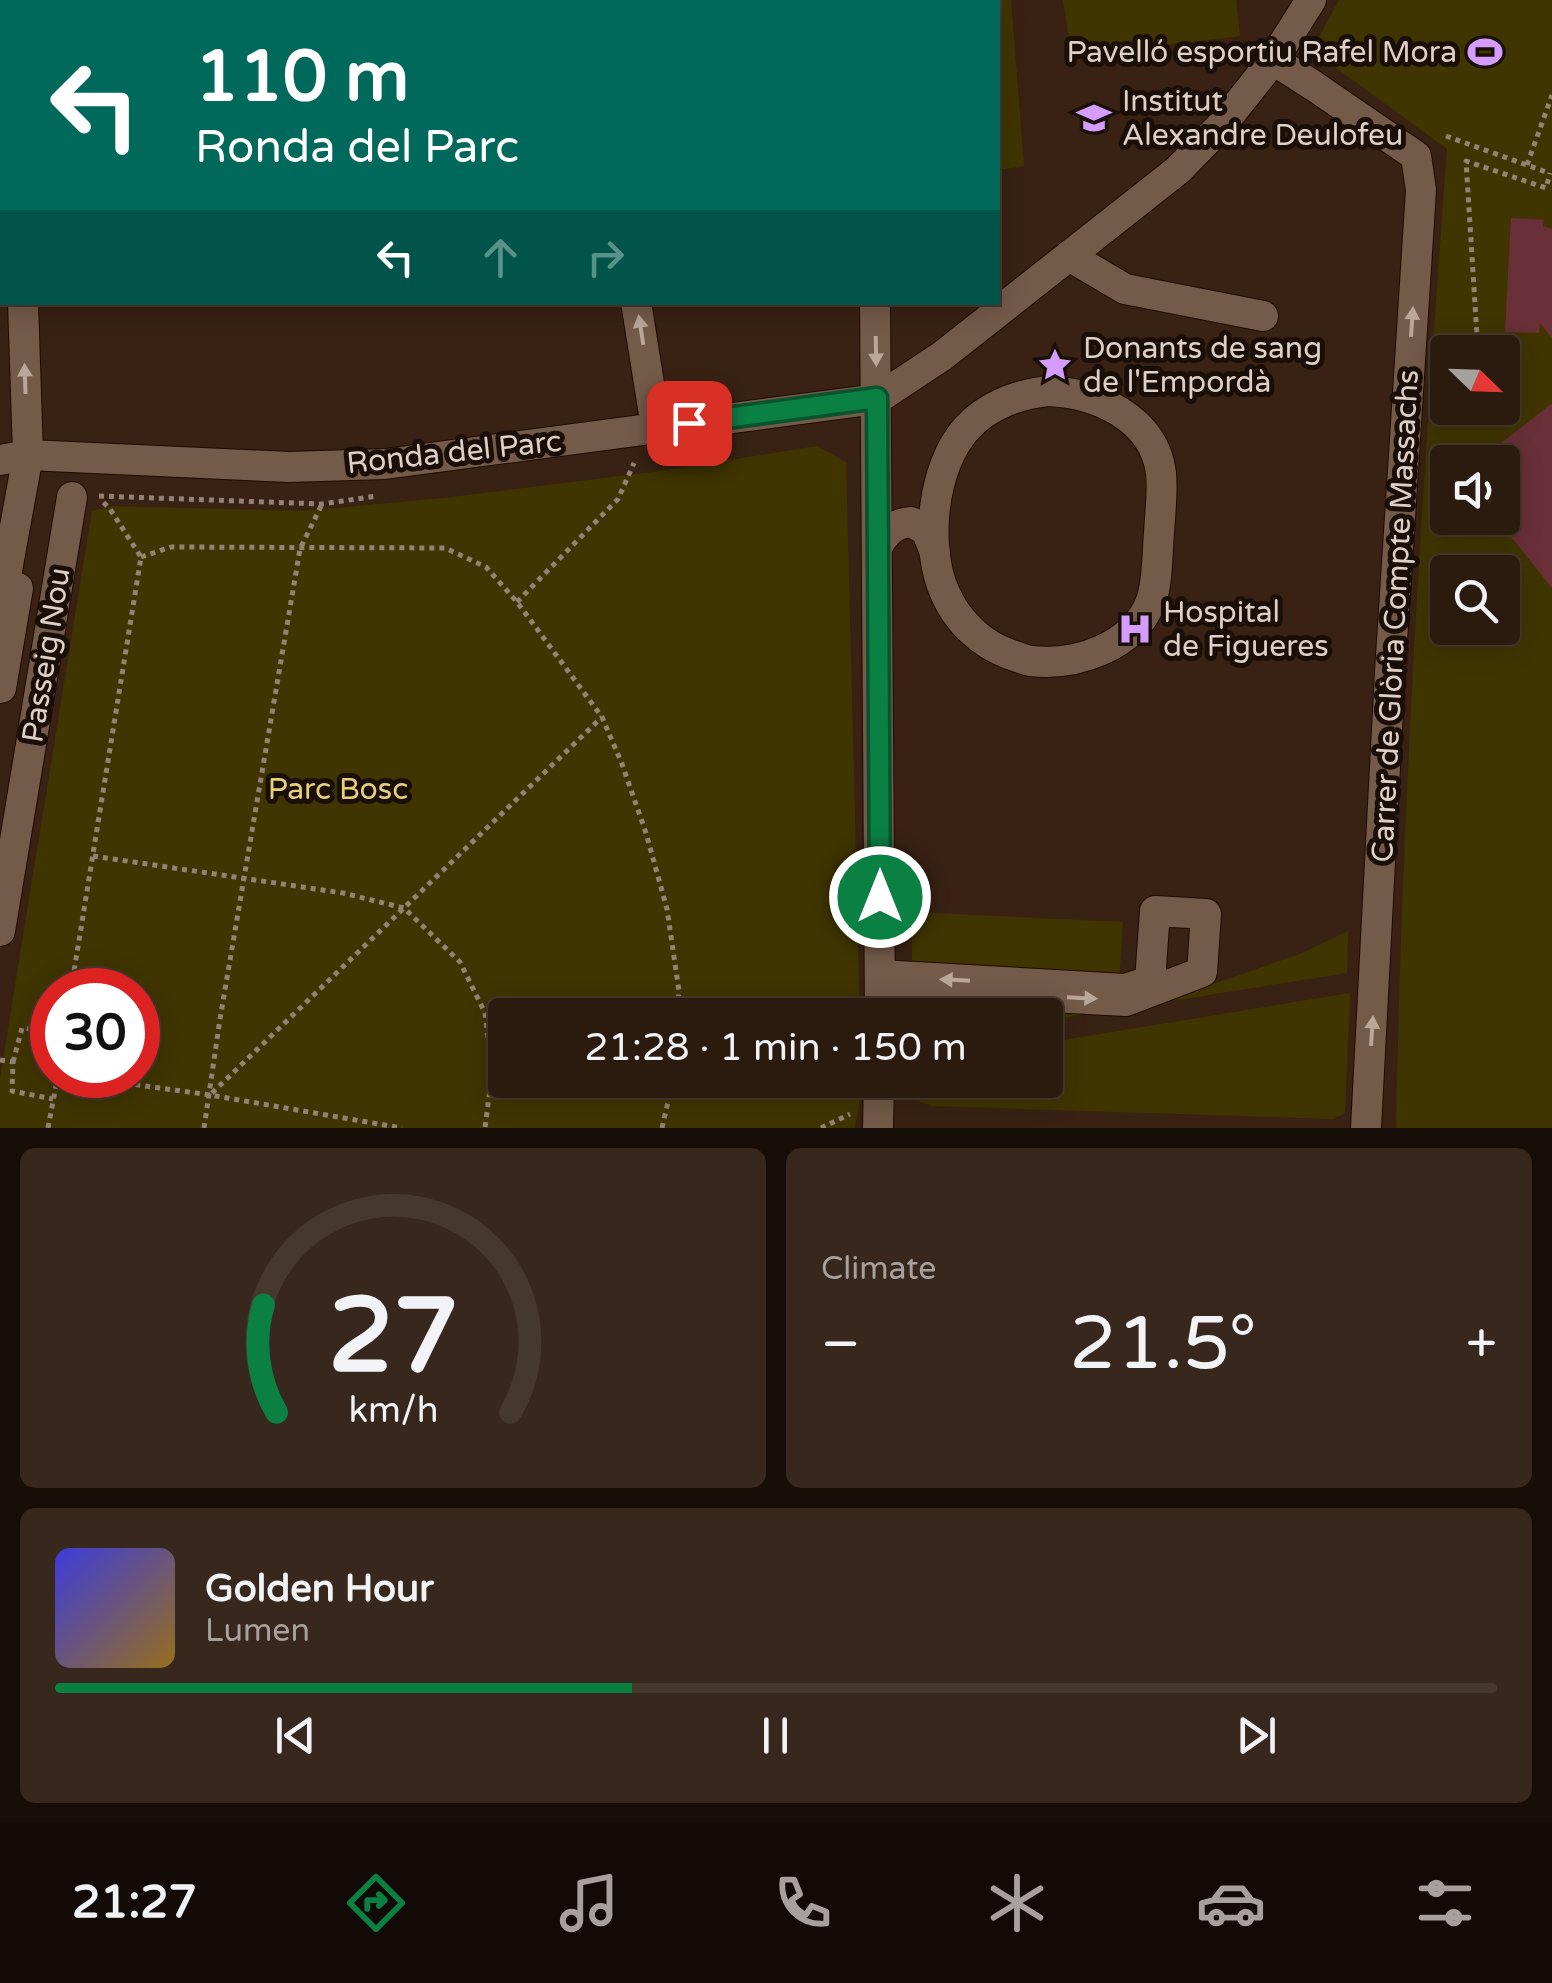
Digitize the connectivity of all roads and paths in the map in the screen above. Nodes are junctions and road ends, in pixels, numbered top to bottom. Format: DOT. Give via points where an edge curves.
graph roads {
  1 [pos="1311,0"];
  2 [pos="1274,60"];
  3 [pos="1552,95"];
  4 [pos="1446,136"];
  5 [pos="1527,165"];
  6 [pos="1551,174"];
  7 [pos="1069,256"];
  8 [pos="23,305"];
  9 [pos="636,305"];
  10 [pos="874,305"];
  11 [pos="1264,316"];
  12 [pos="1477,335"];
  13 [pos="877,398"];
  14 [pos="656,427"];
  15 [pos="14,458"];
  16 [pos="634,464"];
  17 [pos="878,487"];
  18 [pos="938,488"];
  19 [pos="72,497"];
  20 [pos="322,504"];
  21 [pos="110,509"];
  22 [pos="878,546"];
  23 [pos="300,549"];
  24 [pos="10,551"];
  25 [pos="935,552"];
  26 [pos="141,557"];
  27 [pos="518,602"];
  28 [pos="0,609"];
  29 [pos="1,688"];
  30 [pos="602,717"];
  31 [pos="93,856"];
  32 [pos="244,879"];
  33 [pos="404,908"];
  34 [pos="0,931"];
  35 [pos="75,968"];
  36 [pos="880,993"];
  37 [pos="679,998"];
  38 [pos="30,1029"];
  39 [pos="0,1060"];
  40 [pos="13,1062"];
  41 [pos="160,1088"];
  42 [pos="210,1095"];
  43 [pos="669,1098"];
  44 [pos="879,1098"];
  45 [pos="53,1099"];
  46 [pos="851,1113"];
  47 [pos="48,1128"];
  48 [pos="204,1128"];
  49 [pos="402,1128"];
  50 [pos="485,1128"];
  51 [pos="662,1128"];
  52 [pos="821,1128"];
  53 [pos="878,1128"];
  54 [pos="1366,1128"];
  1 -- 2 [label="street"];
  2 -- 7 [label="street" via="1178,170"];
  54 -- 2 [label="street, Carrer de Glòria Compte Massachs, one-way" via="1420,190 1416,156"];
  3 -- 5 [label="path"];
  4 -- 5 [label="path"];
  5 -- 6 [label="path"];
  6 -- 12 [label="path" via="1546,188 1466,161"];
  7 -- 11 [label="street" via="1125,289"];
  7 -- 13 [label="street"];
  15 -- 8 [label="street, Passeig Nou, one-way"];
  14 -- 9 [label="street, one-way"];
  10 -- 13 [label="street, one-way"];
  13 -- 14 [label="street, Ronda del Parc"];
  13 -- 17 [label="street"];
  14 -- 15 [label="street, Ronda del Parc" via="385,464"];
  15 -- 24 [label="street, Passeig Nou"];
  16 -- 27 [label="path" via="618,499"];
  17 -- 18 [label="street" via="893,507 908,512"];
  17 -- 22 [label="street"];
  18 -- 25 [label="street"];
  18 -- 25 [label="street" via="953,450 976,420 1010,400 1048,391 1090,398 1132,420 1152,445 1161,474 1152,599 1134,628 1102,651 1028,661 993,648 964,624 944,592"];
  19 -- 34 [label="street, Passeig Nou"];
  20 -- 23 [label="path"];
  21 -- 26 [label="path"];
  22 -- 25 [label="street" via="884,534 911,522 926,530"];
  22 -- 36 [label="street"];
  23 -- 26 [label="path" via="171,547"];
  23 -- 27 [label="path" via="445,548 486,567"];
  23 -- 32 [label="path"];
  24 -- 28 [label="street, Passeig Nou"];
  24 -- 29 [label="street" via="21,569"];
  26 -- 31 [label="path"];
  27 -- 30 [label="path"];
  30 -- 33 [label="path"];
  30 -- 37 [label="path" via="667,908"];
  31 -- 32 [label="path"];
  31 -- 35 [label="path"];
  32 -- 33 [label="path"];
  32 -- 42 [label="path"];
  33 -- 42 [label="path"];
  33 -- 50 [label="path" via="460,962 484,1013 492,1073"];
  36 -- 36 [label="street, one-way" via="1126,1001 1202,972 1206,914 1155,911 1150,980 1126,989"];
  38 -- 40 [label="path" via="22,1028"];
  39 -- 40 [label="path"];
  40 -- 45 [label="path" via="12,1091"];
  41 -- 42 [label="path"];
  42 -- 48 [label="path"];
  42 -- 49 [label="path"];
  43 -- 51 [label="path"];
  44 -- 53 [label="street"];
  45 -- 47 [label="path"];
  46 -- 52 [label="path"];
}
